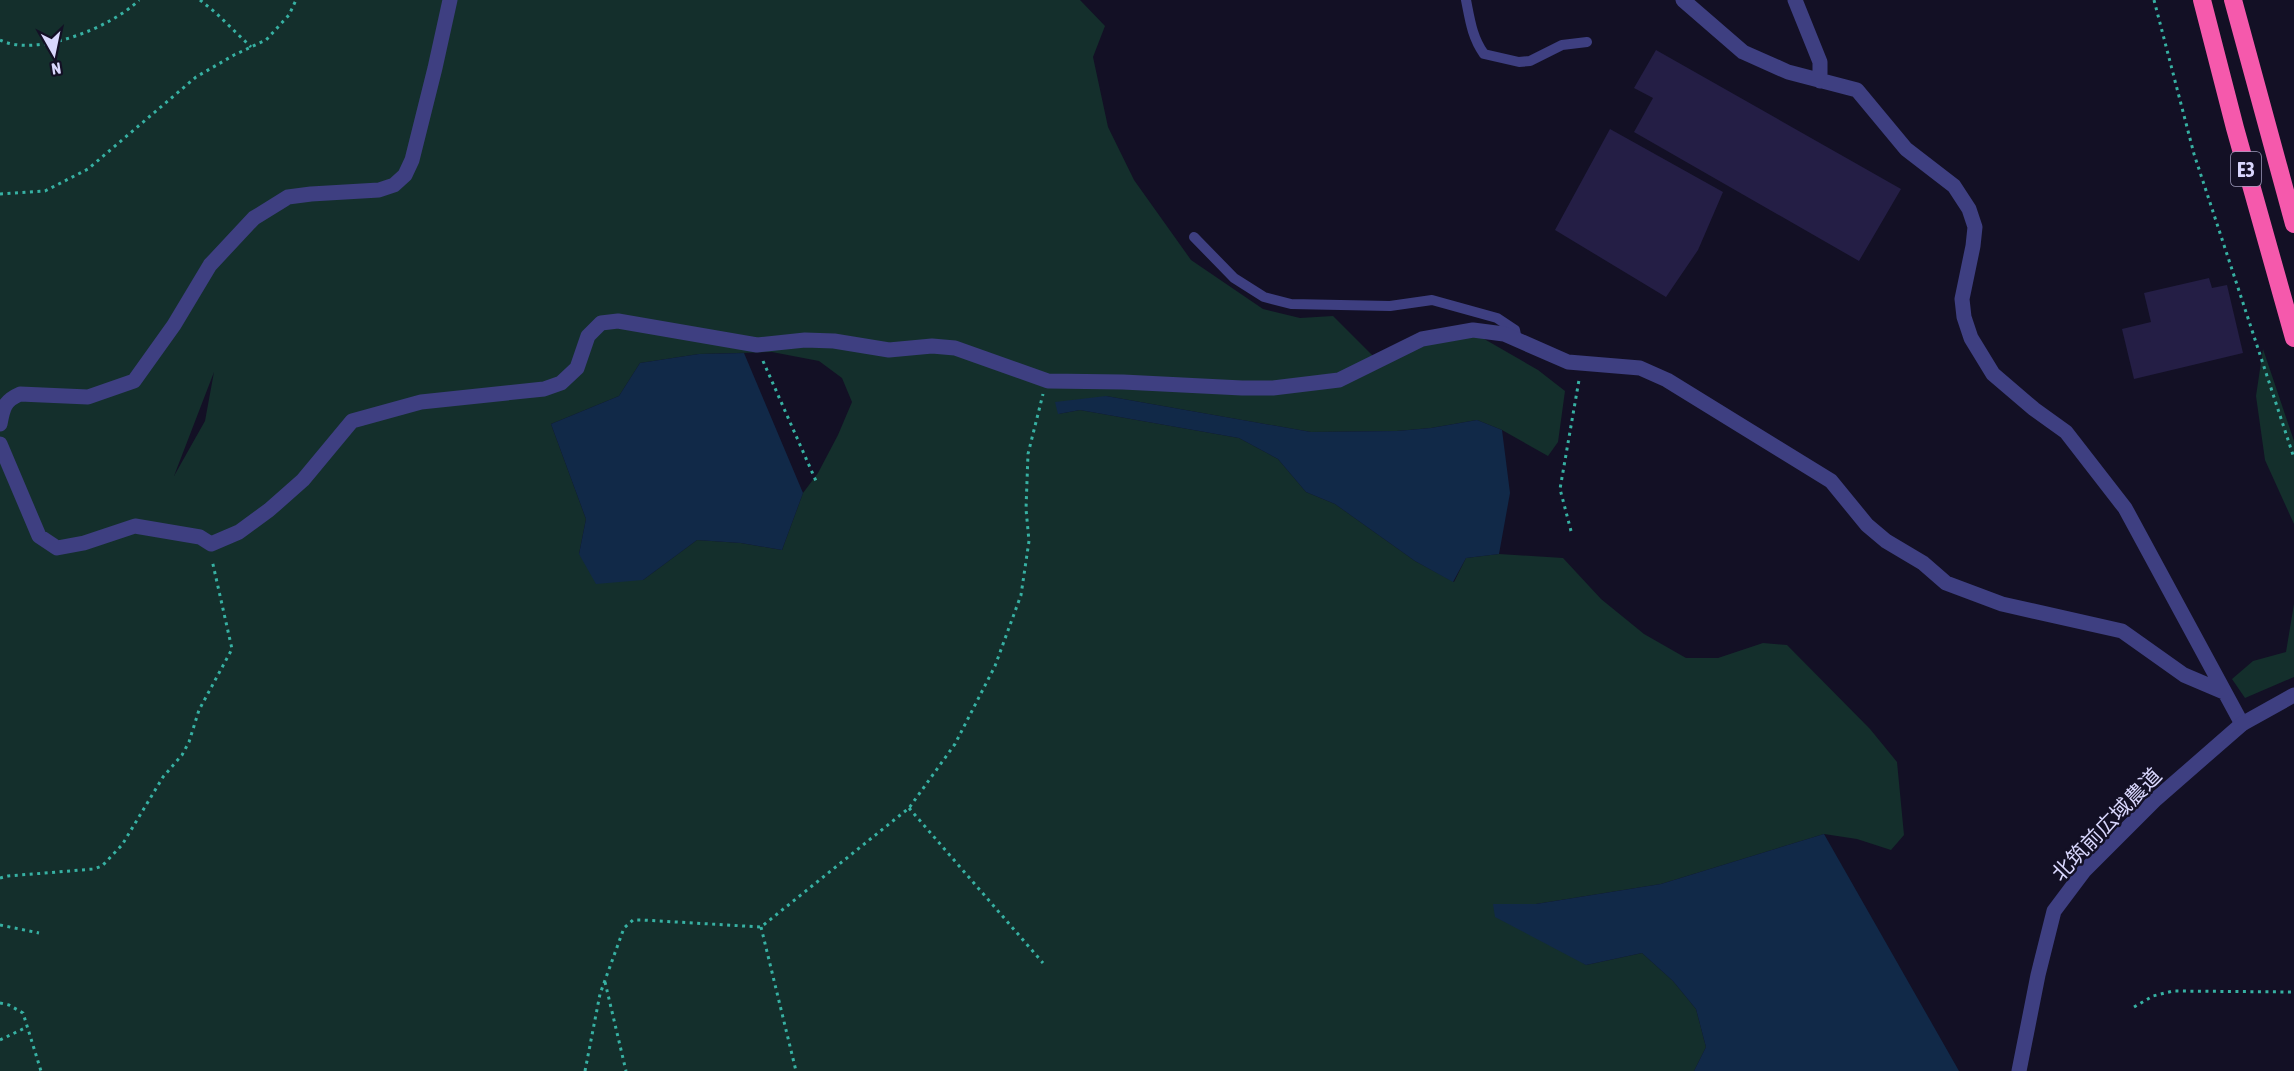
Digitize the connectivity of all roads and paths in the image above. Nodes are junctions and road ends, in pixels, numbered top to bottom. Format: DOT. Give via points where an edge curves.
graph roads {
  1 [pos="139,0"];
  2 [pos="200,0"];
  3 [pos="296,0"];
  4 [pos="450,0"];
  5 [pos="1466,0"];
  6 [pos="1683,0"];
  7 [pos="1795,0"];
  8 [pos="2154,0"];
  9 [pos="2202,0"];
  10 [pos="2233,0"];
  11 [pos="0,40"];
  12 [pos="1587,42"];
  13 [pos="252,47"];
  14 [pos="1820,81"];
  15 [pos="0,194"];
  16 [pos="2294,224"];
  17 [pos="1194,237"];
  18 [pos="2294,338"];
  19 [pos="1517,340"];
  20 [pos="757,345"];
  21 [pos="1581,363"];
  22 [pos="1048,381"];
  23 [pos="0,424"];
  24 [pos="0,444"];
  25 [pos="2294,458"];
  26 [pos="816,481"];
  27 [pos="1571,531"];
  28 [pos="212,544"];
  29 [pos="2224,692"];
  30 [pos="2294,695"];
  31 [pos="2242,724"];
  32 [pos="909,808"];
  33 [pos="0,878"];
  34 [pos="0,925"];
  35 [pos="761,927"];
  36 [pos="39,933"];
  37 [pos="1043,963"];
  38 [pos="605,980"];
  39 [pos="2294,992"];
  40 [pos="0,1003"];
  41 [pos="2134,1007"];
  42 [pos="27,1027"];
  43 [pos="0,1040"];
  44 [pos="41,1071"];
  45 [pos="585,1071"];
  46 [pos="626,1071"];
  47 [pos="796,1071"];
  48 [pos="2019,1071"];
  1 -- 11 [label="path" via="117,19 35,47"];
  2 -- 13 [label="path"];
  3 -- 13 [label="path" via="289,15 266,40"];
  4 -- 23 [label="street" via="412,160 405,175 394,185 378,189 288,197 269,207 210,265 134,381 88,397 20,394 9,398"];
  5 -- 12 [label="lane" via="1472,30 1484,54 1530,61 1562,45"];
  6 -- 14 [label="street" via="1743,52"];
  7 -- 14 [label="street" via="1820,62"];
  8 -- 25 [label="path" via="2194,154"];
  9 -- 18 [label="highway, E3"];
  10 -- 16 [label="highway, E3"];
  13 -- 15 [label="path" via="196,77 88,170 45,191"];
  14 -- 29 [label="street" via="1857,90 1906,149 1954,186 1969,208 1975,227 1962,298 1971,338 1993,374 2066,432 2125,508"];
  17 -- 19 [label="lane" via="1234,278 1263,297 1292,304 1378,306 1432,300 1497,318 1515,330"];
  19 -- 21 [label="street" via="1568,362"];
  19 -- 22 [label="street" via="1473,330 1422,339 1339,380 1273,388"];
  20 -- 22 [label="street" via="805,340 889,350 955,348"];
  20 -- 26 [label="path"];
  20 -- 28 [label="street" via="618,321 601,323 588,336 577,368 561,383 544,389 421,402 352,421 303,480 269,510 239,532"];
  21 -- 27 [label="path" via="1560,489"];
  21 -- 29 [label="street" via="1640,368 1733,419 1831,481 1886,542 1923,563 1946,583 2002,604 2122,631 2184,675"];
  22 -- 32 [label="path" via="1028,454 1029,542 1021,595 995,666 955,744"];
  24 -- 28 [label="street" via="39,536 57,548 135,526 200,537"];
  28 -- 33 [label="path" via="210,553 232,649 199,710 182,754 163,777 122,845 102,866"];
  29 -- 31 [label="street"];
  30 -- 31 [label="street, 北筑前広域農道"];
  31 -- 48 [label="street, 北筑前広域農道" via="2156,799 2084,871 2054,911"];
  32 -- 35 [label="path"];
  32 -- 37 [label="path"];
  34 -- 36 [label="path"];
  35 -- 38 [label="path" via="633,920 619,935"];
  35 -- 47 [label="path"];
  38 -- 45 [label="path"];
  38 -- 46 [label="path"];
  39 -- 41 [label="path" via="2173,991"];
  40 -- 42 [label="path" via="23,1013"];
  42 -- 43 [label="path"];
  42 -- 44 [label="path"];
}
